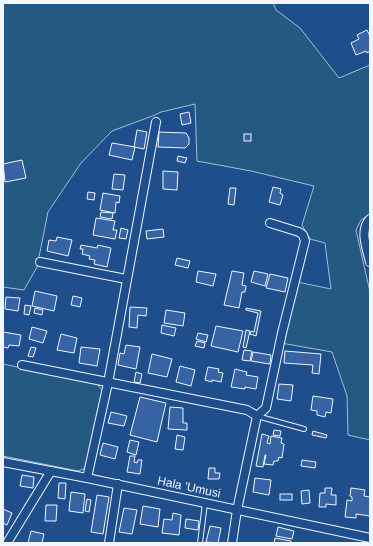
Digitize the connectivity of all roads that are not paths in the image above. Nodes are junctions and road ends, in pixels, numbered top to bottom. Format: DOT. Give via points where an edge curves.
graph roads {
  1 [pos="156,122"];
  2 [pos="370,219"];
  3 [pos="270,223"];
  4 [pos="40,262"];
  5 [pos="370,262"];
  6 [pos="126,279"];
  7 [pos="22,366"];
  8 [pos="108,383"];
  9 [pos="257,416"];
  10 [pos="304,429"];
  11 [pos="3,462"];
  12 [pos="51,471"];
  13 [pos="87,478"];
  14 [pos="118,484"];
  15 [pos="205,503"];
  16 [pos="237,510"];
  17 [pos="370,538"];
  18 [pos="7,543"];
  19 [pos="109,543"];
  20 [pos="200,543"];
  21 [pos="232,543"];
  1 -- 6 [label="street"];
  2 -- 5 [label="street" via="364,231"];
  3 -- 9 [label="street" via="300,232 304,235 305,241 266,408"];
  4 -- 6 [label="street"];
  6 -- 8 [label="street"];
  7 -- 8 [label="street"];
  8 -- 9 [label="street" via="247,410"];
  8 -- 13 [label="street"];
  9 -- 10 [label="lane"];
  9 -- 16 [label="street"];
  11 -- 12 [label="street, Hala 'Umusi"];
  12 -- 13 [label="street, Hala 'Umusi"];
  12 -- 18 [label="street"];
  13 -- 14 [label="street, Hala 'Umusi"];
  14 -- 15 [label="street, Hala 'Umusi"];
  14 -- 19 [label="street"];
  15 -- 16 [label="street, Hala 'Umusi"];
  15 -- 20 [label="lane"];
  16 -- 17 [label="street, Hala 'Umusi"];
  16 -- 21 [label="street"];
}
